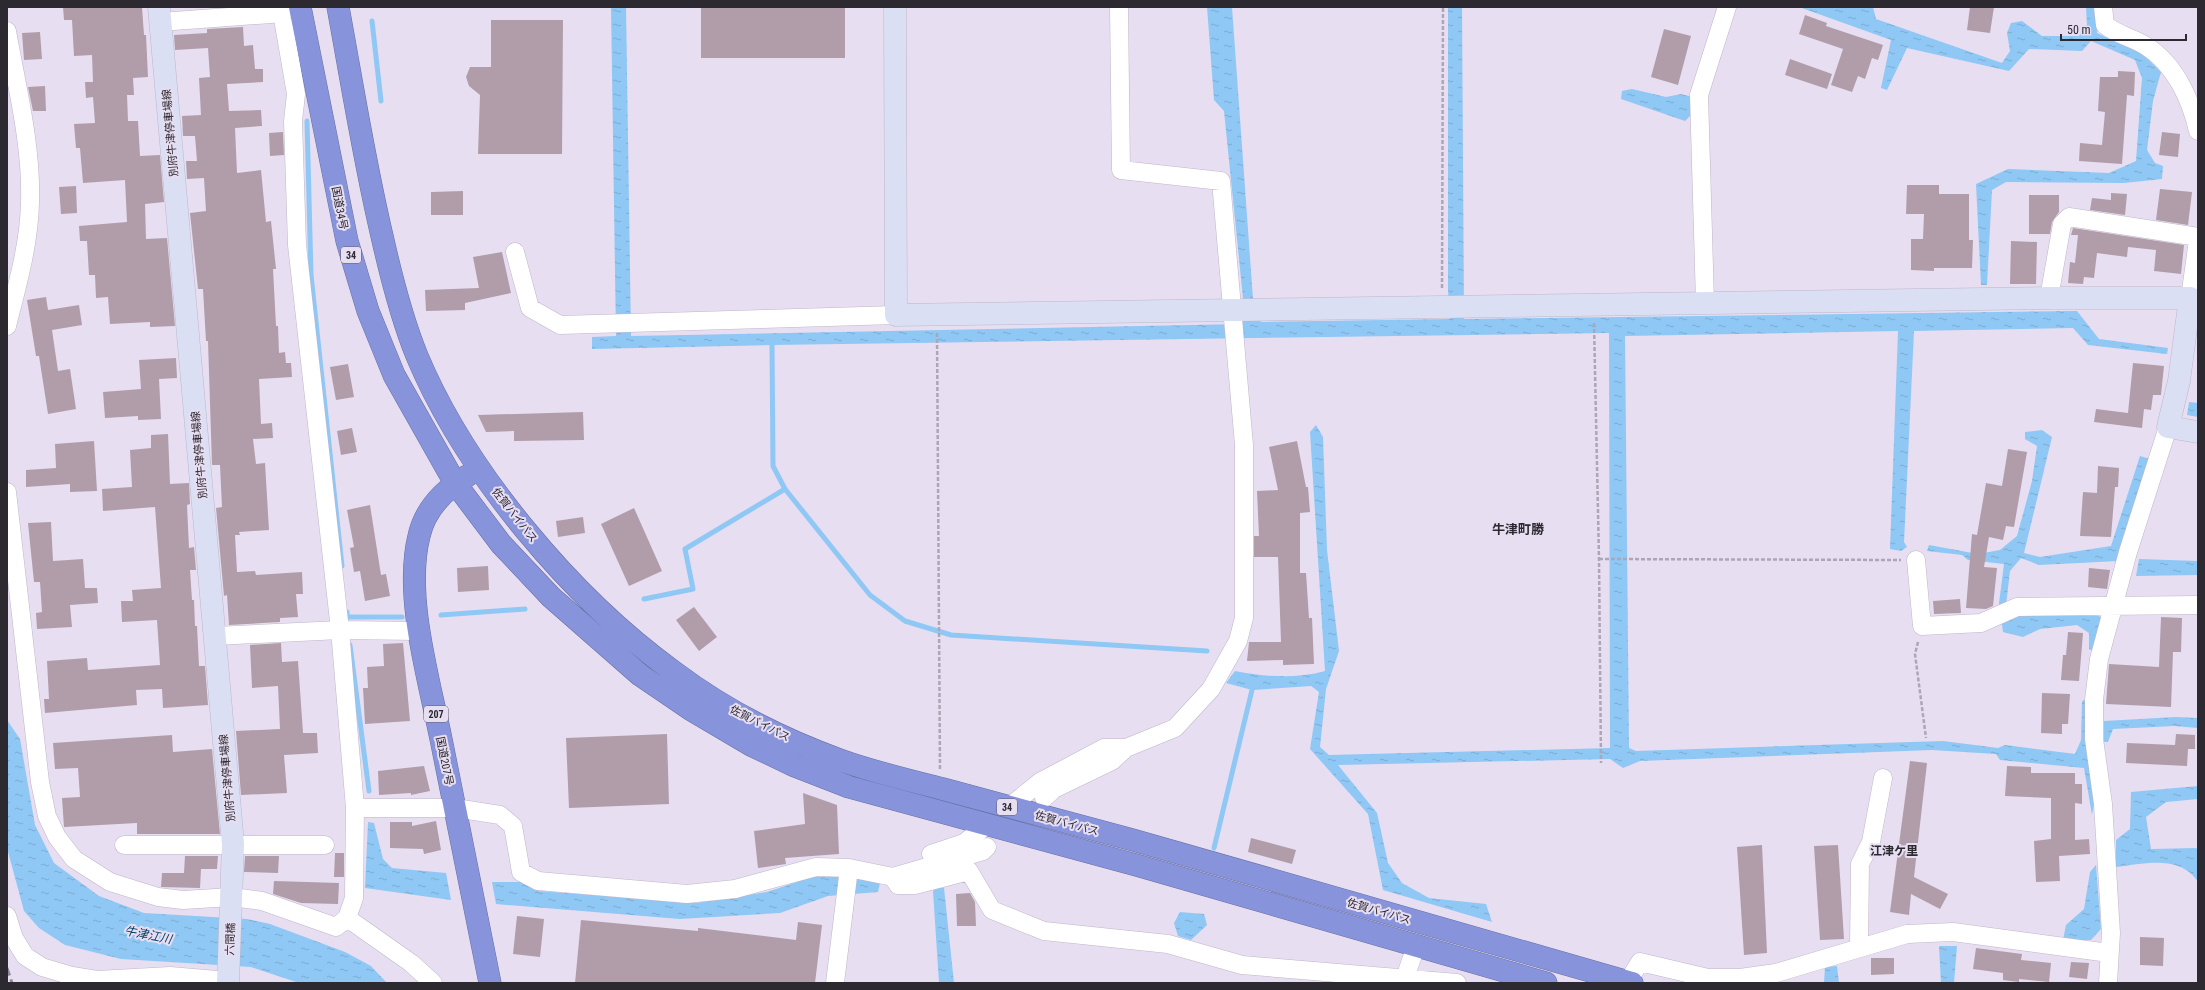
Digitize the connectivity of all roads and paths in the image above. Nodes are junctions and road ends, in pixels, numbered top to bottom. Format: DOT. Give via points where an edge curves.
graph roads {
  1 [pos="338,7"];
  2 [pos="895,7"];
  3 [pos="1119,7"];
  4 [pos="1444,7"];
  5 [pos="1727,7"];
  6 [pos="2103,7"];
  7 [pos="294,9"];
  8 [pos="160,15"];
  9 [pos="7,31"];
  10 [pos="2192,94"];
  11 [pos="2198,131"];
  12 [pos="2198,237"];
  13 [pos="2198,240"];
  14 [pos="515,252"];
  15 [pos="2049,298"];
  16 [pos="2190,298"];
  17 [pos="1705,302"];
  18 [pos="1442,307"];
  19 [pos="896,315"];
  20 [pos="937,315"];
  21 [pos="1233,315"];
  22 [pos="7,326"];
  23 [pos="1594,340"];
  24 [pos="2168,427"];
  25 [pos="2198,432"];
  26 [pos="480,468"];
  27 [pos="455,483"];
  28 [pos="7,492"];
  29 [pos="1599,559"];
  30 [pos="1916,560"];
  31 [pos="2114,605"];
  32 [pos="2198,605"];
  33 [pos="1922,626"];
  34 [pos="340,630"];
  35 [pos="419,631"];
  36 [pos="215,636"];
  37 [pos="1926,738"];
  38 [pos="1126,748"];
  39 [pos="1601,763"];
  40 [pos="1883,778"];
  41 [pos="936,788"];
  42 [pos="1044,798"];
  43 [pos="1009,807"];
  44 [pos="356,808"];
  45 [pos="455,808"];
  46 [pos="987,824"];
  47 [pos="233,844"];
  48 [pos="124,845"];
  49 [pos="325,845"];
  50 [pos="987,847"];
  51 [pos="849,868"];
  52 [pos="874,873"];
  53 [pos="893,877"];
  54 [pos="232,901"];
  55 [pos="7,916"];
  56 [pos="347,918"];
  57 [pos="1416,946"];
  58 [pos="1859,947"];
  59 [pos="2109,953"];
  60 [pos="1405,978"];
  61 [pos="228,980"];
  62 [pos="433,983"];
  63 [pos="490,983"];
  64 [pos="835,983"];
  65 [pos="1457,983"];
  66 [pos="1546,983"];
  67 [pos="1629,983"];
  68 [pos="2108,983"];
  1 -- 26 [label="highway, 34" via="374,202 395,290 418,356 447,414"];
  2 -- 19 [label="street"];
  3 -- 21 [label="street" via="1121,170 1221,181"];
  4 -- 18 [label="path"];
  5 -- 17 [label="street" via="1700,95"];
  6 -- 10 [label="street" via="2105,25 2160,56"];
  7 -- 8 [label="street"];
  7 -- 27 [label="highway, 国道34号 / 34" via="347,241 368,312 394,375"];
  7 -- 34 [label="street" via="296,94 293,121 297,245"];
  8 -- 36 [label="street, 別府牛津停車場線"];
  9 -- 22 [label="street" via="26,142 30,204 26,241"];
  10 -- 11 [label="street"];
  12 -- 15 [label="street" via="2069,218 2062,224"];
  13 -- 16 [label="street"];
  14 -- 19 [label="street" via="530,308 560,325"];
  15 -- 16 [label="street"];
  15 -- 17 [label="street"];
  16 -- 24 [label="street" via="2179,381"];
  17 -- 18 [label="street"];
  18 -- 21 [label="street" via="1260,309"];
  19 -- 20 [label="street"];
  20 -- 21 [label="street"];
  20 -- 41 [label="path" via="941,768"];
  21 -- 38 [label="street" via="1244,445 1244,618 1238,641 1212,689 1175,728"];
  23 -- 29 [label="path"];
  24 -- 25 [label="street"];
  24 -- 31 [label="street"];
  26 -- 27 [label="highway, 国道207号 / 207"];
  26 -- 41 [label="highway, 佐賀バイパス / 34" via="535,542 585,595 673,672 726,706 785,736 839,759"];
  27 -- 35 [label="highway, 国道207号 / 207" via="430,507 419,535 414,565"];
  27 -- 46 [label="highway, 佐賀バイパス / 34" via="501,544 551,597 640,675 690,709 751,745 842,785"];
  28 -- 54 [label="street" via="40,782 47,816 57,837 74,859 110,882 158,898"];
  29 -- 30 [label="path"];
  29 -- 39 [label="path"];
  30 -- 33 [label="street"];
  31 -- 32 [label="street"];
  31 -- 33 [label="street" via="2017,607 1981,622"];
  31 -- 59 [label="street" via="2099,659 2094,700 2094,739 2103,804 2111,933"];
  33 -- 37 [label="path" via="1915,654"];
  34 -- 35 [label="street"];
  34 -- 36 [label="street"];
  34 -- 44 [label="street"];
  35 -- 45 [label="highway, 国道207号 / 207"];
  36 -- 47 [label="street, 別府牛津停車場線"];
  38 -- 42 [label="street" via="1112,761 1054,789"];
  38 -- 43 [label="street" via="1104,748 1040,782"];
  40 -- 58 [label="street" via="1871,842 1860,864"];
  41 -- 43 [label="highway, 佐賀バイパス / 34"];
  43 -- 67 [label="highway, 佐賀バイパス / 34"];
  44 -- 45 [label="street"];
  44 -- 56 [label="street" via="354,898"];
  45 -- 51 [label="street" via="500,815 513,826 521,872 538,881 686,894 735,889 816,867"];
  45 -- 63 [label="highway, 国道207号 / 207"];
  46 -- 52 [label="street" via="964,843"];
  46 -- 57 [label="highway, 佐賀バイパス / 34"];
  47 -- 48 [label="street"];
  47 -- 49 [label="street"];
  47 -- 54 [label="street, 別府牛津停車場線"];
  50 -- 53 [label="street" via="983,851"];
  51 -- 52 [label="street"];
  51 -- 64 [label="street"];
  52 -- 53 [label="street"];
  53 -- 60 [label="street" via="898,885 915,885 969,871 992,910 1044,931 1168,944 1242,965"];
  54 -- 56 [label="street" via="262,901 336,927"];
  54 -- 61 [label="street, 六間橋"];
  55 -- 61 [label="street" via="14,938 25,956 42,967 72,976 97,980 170,976"];
  56 -- 62 [label="street" via="411,963"];
  57 -- 60 [label="street"];
  57 -- 66 [label="highway, 佐賀バイパス / 34"];
  58 -- 59 [label="street" via="1907,934 1953,932"];
  58 -- 67 [label="street" via="1776,973 1740,978 1708,978 1640,962"];
  59 -- 68 [label="street"];
  60 -- 65 [label="street"];
}
